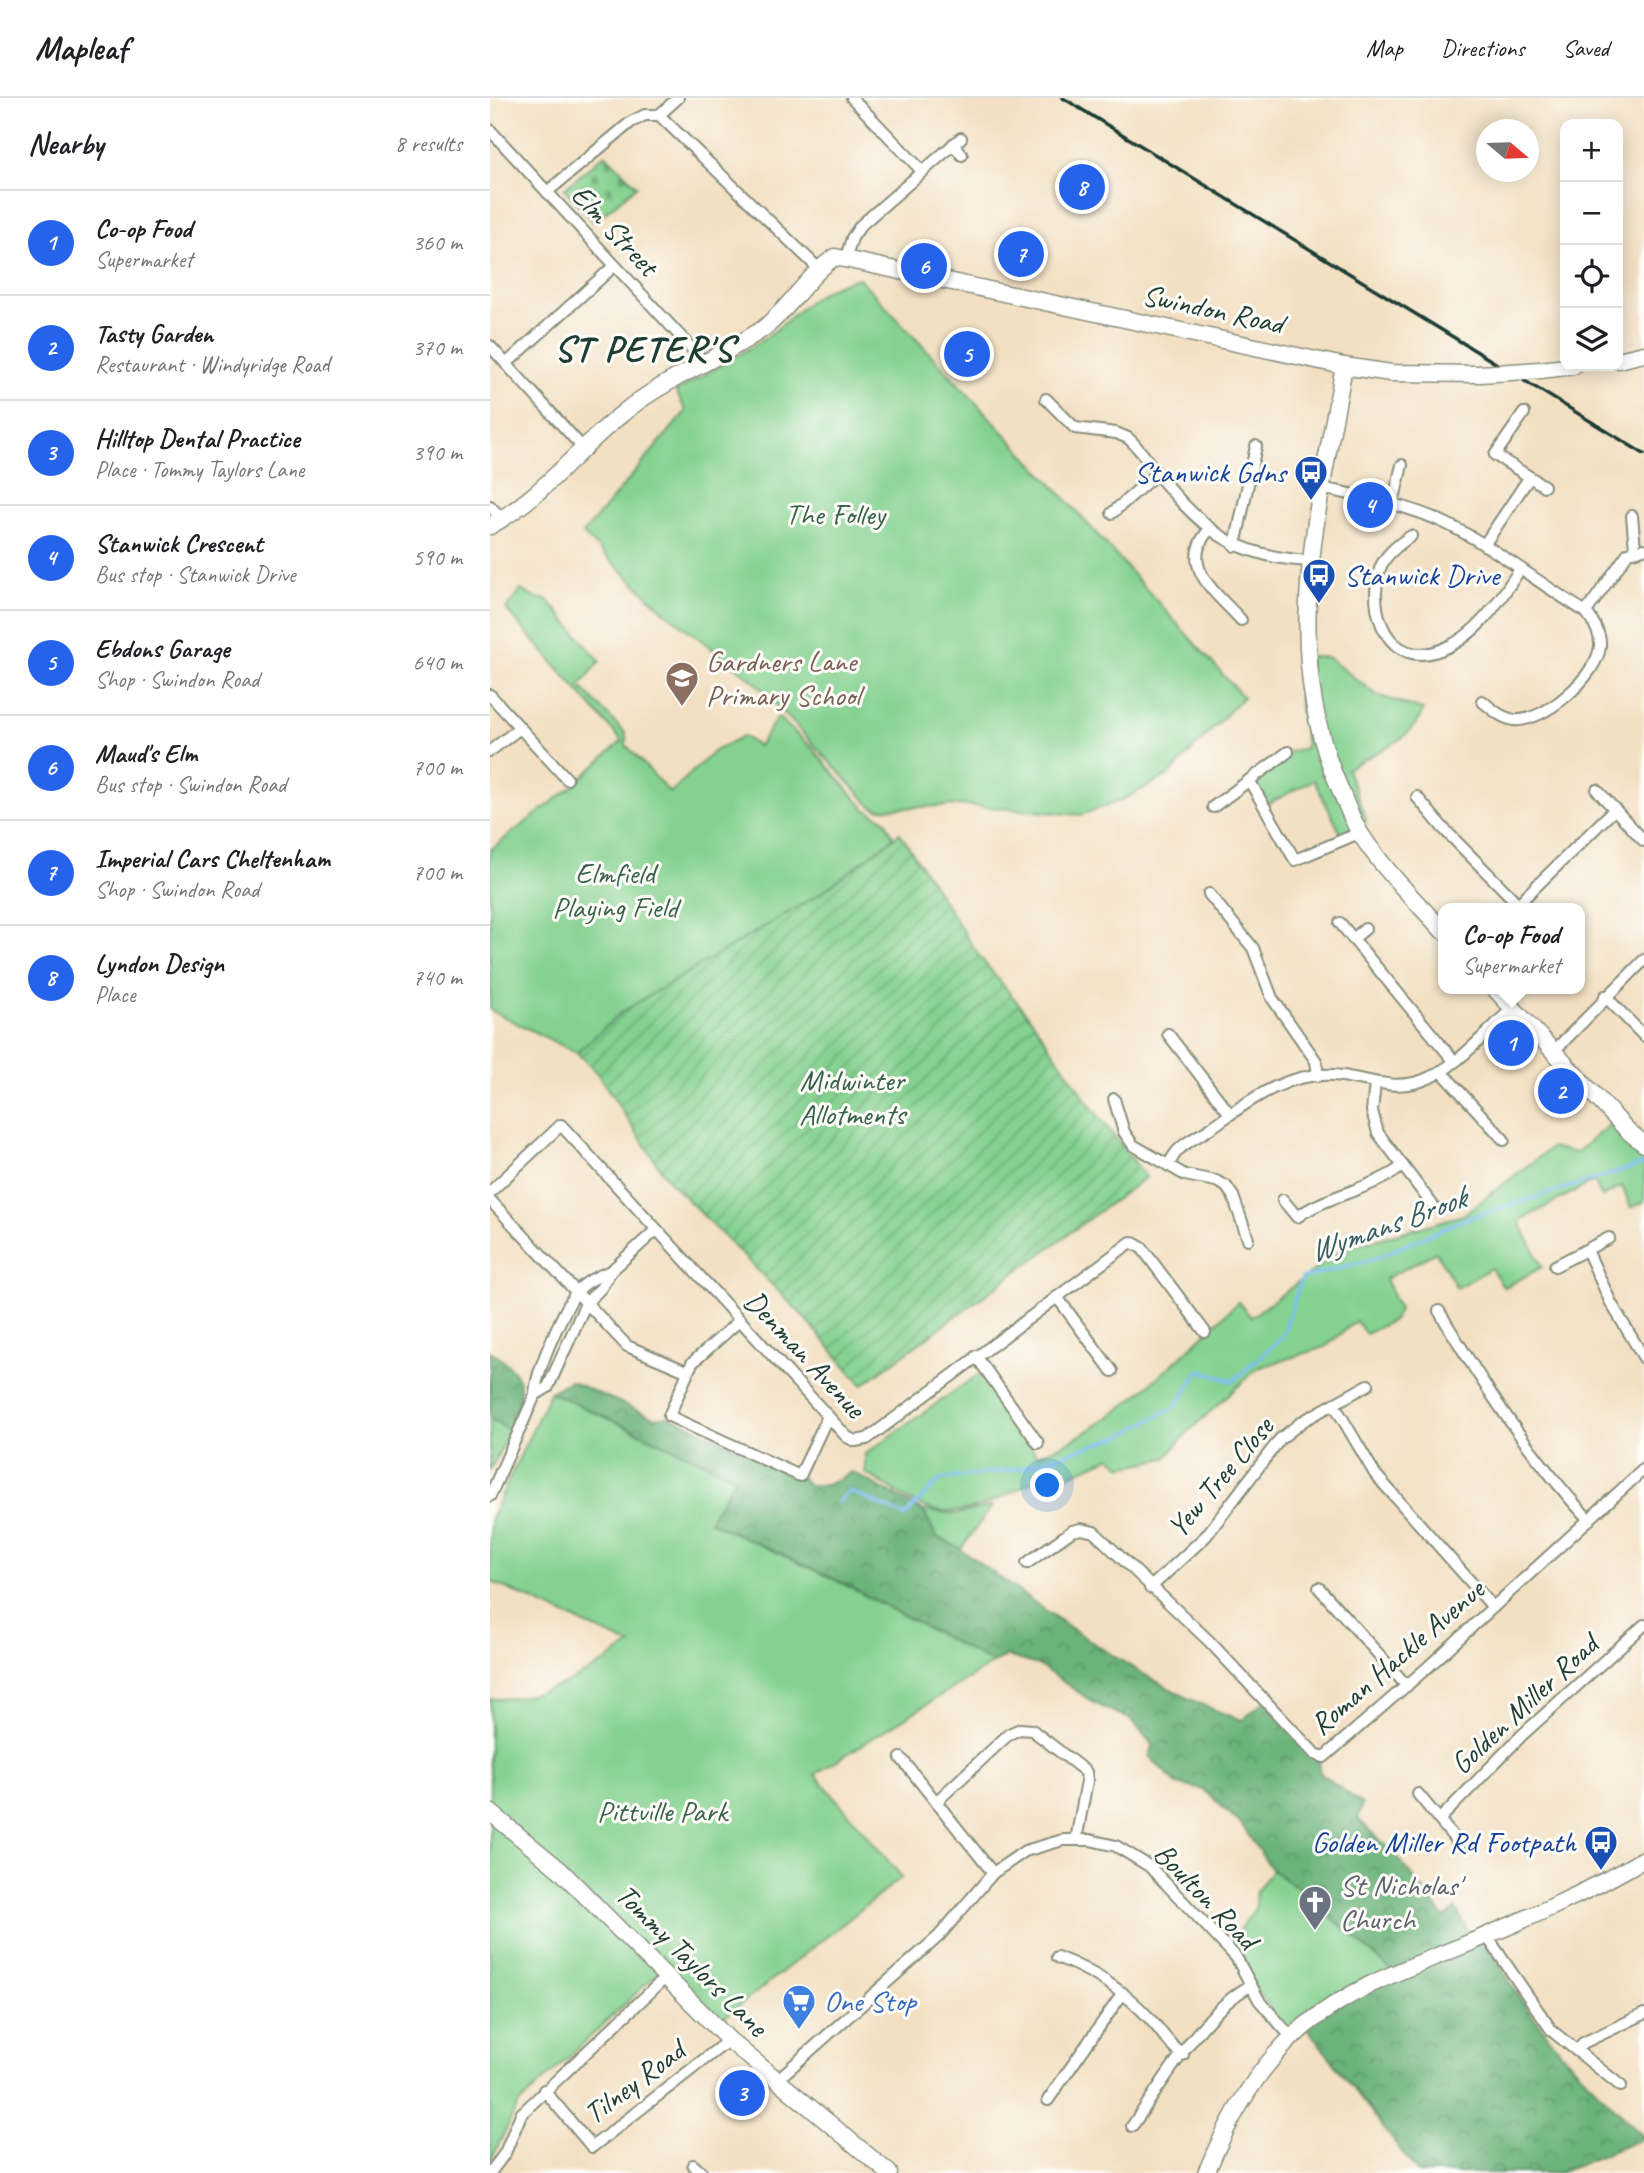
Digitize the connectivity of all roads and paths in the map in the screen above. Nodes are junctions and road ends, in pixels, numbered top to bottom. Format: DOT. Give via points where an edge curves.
graph roads {
  1 [pos="678,98"];
  2 [pos="852,98"];
  3 [pos="659,116"];
  4 [pos="490,130"];
  5 [pos="962,155"];
  6 [pos="921,170"];
  7 [pos="547,192"];
  8 [pos="845,261"];
  9 [pos="614,266"];
  10 [pos="818,268"];
  11 [pos="796,298"];
  12 [pos="490,346"];
  13 [pos="1644,354"];
  14 [pos="1623,359"];
  15 [pos="705,363"];
  16 [pos="506,364"];
  17 [pos="1344,366"];
  18 [pos="1560,368"];
  19 [pos="1046,399"];
  20 [pos="1524,413"];
  21 [pos="1256,446"];
  22 [pos="583,448"];
  23 [pos="1402,465"];
  24 [pos="1157,473"];
  25 [pos="1529,478"];
  26 [pos="1544,486"];
  27 [pos="1321,488"];
  28 [pos="1393,503"];
  29 [pos="490,506"];
  30 [pos="1112,513"];
  31 [pos="1632,516"];
  32 [pos="496,522"];
  33 [pos="1209,530"];
  34 [pos="1411,536"];
  35 [pos="1484,545"];
  36 [pos="1235,546"];
  37 [pos="1639,549"];
  38 [pos="1310,561"];
  39 [pos="1520,569"];
  40 [pos="1586,612"];
  41 [pos="1241,620"];
  42 [pos="490,695"];
  43 [pos="1482,701"];
  44 [pos="520,729"];
  45 [pos="490,751"];
  46 [pos="1288,752"];
  47 [pos="567,779"];
  48 [pos="1249,780"];
  49 [pos="1597,790"];
  50 [pos="1417,797"];
  51 [pos="1213,807"];
  52 [pos="1615,809"];
  53 [pos="1359,833"];
  54 [pos="1644,841"];
  55 [pos="1209,894"];
  56 [pos="1517,903"];
  57 [pos="1523,903"];
  58 [pos="1340,923"];
  59 [pos="1438,925"];
  60 [pos="1365,929"];
  61 [pos="1353,939"];
  62 [pos="1644,960"];
  63 [pos="1500,994"];
  64 [pos="1605,996"];
  65 [pos="1513,1008"];
  66 [pos="1168,1034"];
  67 [pos="1644,1037"];
  68 [pos="1554,1051"];
  69 [pos="1454,1061"];
  70 [pos="1441,1071"];
  71 [pos="1318,1076"];
  72 [pos="1375,1083"];
  73 [pos="1114,1099"];
  74 [pos="1230,1114"];
  75 [pos="1504,1140"];
  76 [pos="1644,1143"];
  77 [pos="1169,1166"];
  78 [pos="1403,1166"];
  79 [pos="490,1192"];
  80 [pos="490,1200"];
  81 [pos="1283,1200"];
  82 [pos="1433,1207"];
  83 [pos="656,1230"];
  84 [pos="1609,1238"];
  85 [pos="1248,1239"];
  86 [pos="1587,1250"];
  87 [pos="1555,1266"];
  88 [pos="611,1271"];
  89 [pos="576,1293"];
  90 [pos="1057,1297"];
  91 [pos="586,1303"];
  92 [pos="1439,1311"];
  93 [pos="740,1320"];
  94 [pos="1205,1332"];
  95 [pos="976,1356"];
  96 [pos="1644,1358"];
  97 [pos="686,1371"];
  98 [pos="1112,1371"];
  99 [pos="1368,1385"];
  100 [pos="535,1395"];
  101 [pos="1335,1406"];
  102 [pos="828,1416"];
  103 [pos="1038,1443"];
  104 [pos="1644,1469"];
  105 [pos="490,1496"];
  106 [pos="1589,1520"];
  107 [pos="1027,1563"];
  108 [pos="1150,1588"];
  109 [pos="1319,1588"];
  110 [pos="1493,1607"];
  111 [pos="1644,1625"];
  112 [pos="1407,1686"];
  113 [pos="901,1758"];
  114 [pos="1418,1794"];
  115 [pos="936,1802"];
  116 [pos="490,1812"];
  117 [pos="1440,1819"];
  118 [pos="1076,1840"];
  119 [pos="1461,1845"];
  120 [pos="1644,1859"];
  121 [pos="993,1873"];
  122 [pos="1481,1937"];
  123 [pos="1057,1958"];
  124 [pos="665,1978"];
  125 [pos="1250,1986"];
  126 [pos="1123,1993"];
  127 [pos="1644,2014"];
  128 [pos="1292,2038"];
  129 [pos="729,2040"];
  130 [pos="1577,2051"];
  131 [pos="1183,2055"];
  132 [pos="777,2080"];
  133 [pos="1620,2086"];
  134 [pos="544,2090"];
  135 [pos="1048,2100"];
  136 [pos="1132,2126"];
  137 [pos="490,2173"];
  138 [pos="889,2173"];
  139 [pos="1206,2173"];
  1 -- 3 [label="street"];
  2 -- 6 [label="street"];
  3 -- 7 [label="street" via="631,122"];
  3 -- 10 [label="street"];
  4 -- 7 [label="street, Elm Street"];
  5 -- 6 [label="street" via="957,141"];
  6 -- 8 [label="street" via="861,225"];
  7 -- 9 [label="street, Elm Street"];
  8 -- 10 [label="street, Swindon Road" via="835,257"];
  8 -- 11 [label="street"];
  8 -- 17 [label="street, Swindon Road"];
  9 -- 15 [label="street, Elm Street"];
  9 -- 16 [label="street"];
  10 -- 11 [label="street"];
  11 -- 15 [label="street" via="764,327"];
  12 -- 16 [label="street"];
  13 -- 14 [label="street"];
  15 -- 22 [label="street" via="624,411"];
  16 -- 22 [label="street"];
  17 -- 18 [label="street, Swindon Road, bridge" via="1391,373 1480,374"];
  17 -- 27 [label="street"];
  19 -- 24 [label="street" via="1075,428 1128,438"];
  20 -- 25 [label="street" via="1495,455"];
  21 -- 36 [label="street"];
  22 -- 32 [label="street" via="530,501"];
  23 -- 28 [label="street"];
  24 -- 30 [label="street"];
  24 -- 33 [label="street"];
  25 -- 26 [label="street"];
  25 -- 35 [label="street"];
  27 -- 28 [label="street"];
  27 -- 38 [label="street"];
  28 -- 35 [label="street" via="1443,522"];
  29 -- 32 [label="street"];
  31 -- 37 [label="street"];
  33 -- 36 [label="street"];
  33 -- 41 [label="street" via="1198,546 1198,569"];
  34 -- 39 [label="street" via="1392,550 1381,567 1375,606 1385,634 1409,651 1434,652 1464,637"];
  35 -- 39 [label="street"];
  36 -- 38 [label="street" via="1265,556"];
  37 -- 40 [label="street" via="1628,553"];
  38 -- 53 [label="street" via="1313,713"];
  39 -- 40 [label="street"];
  40 -- 43 [label="street" via="1600,636 1600,649 1571,692 1545,712 1523,720 1506,718"];
  42 -- 44 [label="street"];
  44 -- 45 [label="street"];
  44 -- 47 [label="street"];
  46 -- 48 [label="street"];
  48 -- 51 [label="street"];
  48 -- 53 [label="street" via="1296,860"];
  49 -- 52 [label="street"];
  50 -- 56 [label="street"];
  52 -- 54 [label="street"];
  52 -- 57 [label="street"];
  53 -- 59 [label="street"];
  55 -- 71 [label="street" via="1253,948 1272,998 1316,1061"];
  58 -- 61 [label="street"];
  60 -- 61 [label="street"];
  61 -- 69 [label="street"];
  62 -- 64 [label="street"];
  63 -- 65 [label="street"];
  64 -- 67 [label="street"];
  64 -- 68 [label="street"];
  65 -- 68 [label="street"];
  65 -- 69 [label="street"];
  66 -- 74 [label="street"];
  68 -- 76 [label="street"];
  69 -- 70 [label="street"];
  70 -- 72 [label="street" via="1413,1083"];
  70 -- 75 [label="street"];
  71 -- 72 [label="street"];
  71 -- 74 [label="street" via="1271,1088"];
  72 -- 78 [label="street" via="1372,1111 1376,1128"];
  73 -- 77 [label="street" via="1129,1141"];
  74 -- 77 [label="street" via="1177,1149"];
  77 -- 85 [label="street" via="1192,1178 1226,1186"];
  78 -- 81 [label="street" via="1388,1178 1297,1217"];
  78 -- 82 [label="street"];
  79 -- 83 [label="street, Denman Avenue" via="561,1125"];
  80 -- 89 [label="street"];
  83 -- 88 [label="street"];
  83 -- 93 [label="street, Denman Avenue"];
  84 -- 86 [label="street"];
  86 -- 87 [label="street"];
  86 -- 96 [label="street" via="1611,1303"];
  88 -- 89 [label="street" via="592,1278"];
  88 -- 91 [label="street"];
  89 -- 91 [label="street"];
  89 -- 100 [label="street" via="535,1381"];
  90 -- 94 [label="street, Denman Avenue" via="1124,1246 1135,1243"];
  90 -- 95 [label="street, Denman Avenue"];
  90 -- 98 [label="street"];
  91 -- 97 [label="street" via="628,1346"];
  91 -- 100 [label="street" via="548,1387"];
  92 -- 106 [label="street" via="1489,1395 1542,1468"];
  93 -- 97 [label="street"];
  93 -- 102 [label="street, Denman Avenue"];
  95 -- 102 [label="street, Denman Avenue" via="863,1440 847,1437"];
  95 -- 103 [label="street"];
  97 -- 102 [label="street" via="669,1416 800,1476"];
  99 -- 101 [label="street, Yew Tree Close"];
  100 -- 105 [label="street"];
  101 -- 108 [label="street, Yew Tree Close" via="1303,1421 1280,1439 1206,1536"];
  101 -- 110 [label="street" via="1375,1474"];
  104 -- 106 [label="street, Roman Hackle Avenue"];
  106 -- 110 [label="street, Roman Hackle Avenue"];
  107 -- 108 [label="street, Roman Hackle Avenue" via="1072,1531 1087,1529"];
  108 -- 112 [label="street, Roman Hackle Avenue" via="1209,1641 1320,1757"];
  109 -- 112 [label="street"];
  110 -- 112 [label="street, Roman Hackle Avenue"];
  111 -- 117 [label="street, Golden Miller Road" via="1522,1735"];
  113 -- 115 [label="street"];
  114 -- 117 [label="street, Golden Miller Road"];
  115 -- 118 [label="street" via="1010,1734 1032,1730 1086,1772"];
  115 -- 121 [label="street"];
  116 -- 124 [label="street, Tommy Taylors Lane" via="561,1870"];
  117 -- 119 [label="street, Golden Miller Road"];
  118 -- 121 [label="street, Boulton Road" via="1037,1846"];
  118 -- 125 [label="street, Boulton Road" via="1116,1846 1149,1866 1236,1957"];
  120 -- 122 [label="street"];
  121 -- 132 [label="street, Boulton Road" via="939,1936"];
  122 -- 128 [label="street" via="1349,1995"];
  122 -- 130 [label="street" via="1552,2031"];
  123 -- 126 [label="street" via="1097,1974"];
  124 -- 129 [label="street, Tommy Taylors Lane"];
  124 -- 134 [label="street"];
  125 -- 128 [label="street, Boulton Road"];
  125 -- 131 [label="street" via="1224,2004"];
  126 -- 131 [label="street"];
  126 -- 135 [label="street"];
  127 -- 130 [label="street" via="1583,2043"];
  128 -- 139 [label="street" via="1257,2078 1231,2118"];
  129 -- 132 [label="street, Tommy Taylors Lane"];
  129 -- 134 [label="street, Tilney Road" via="592,2147"];
  130 -- 133 [label="street"];
  131 -- 136 [label="street"];
  132 -- 138 [label="street, Tommy Taylors Lane"];
  134 -- 137 [label="street" via="516,2120 505,2153"];
}
